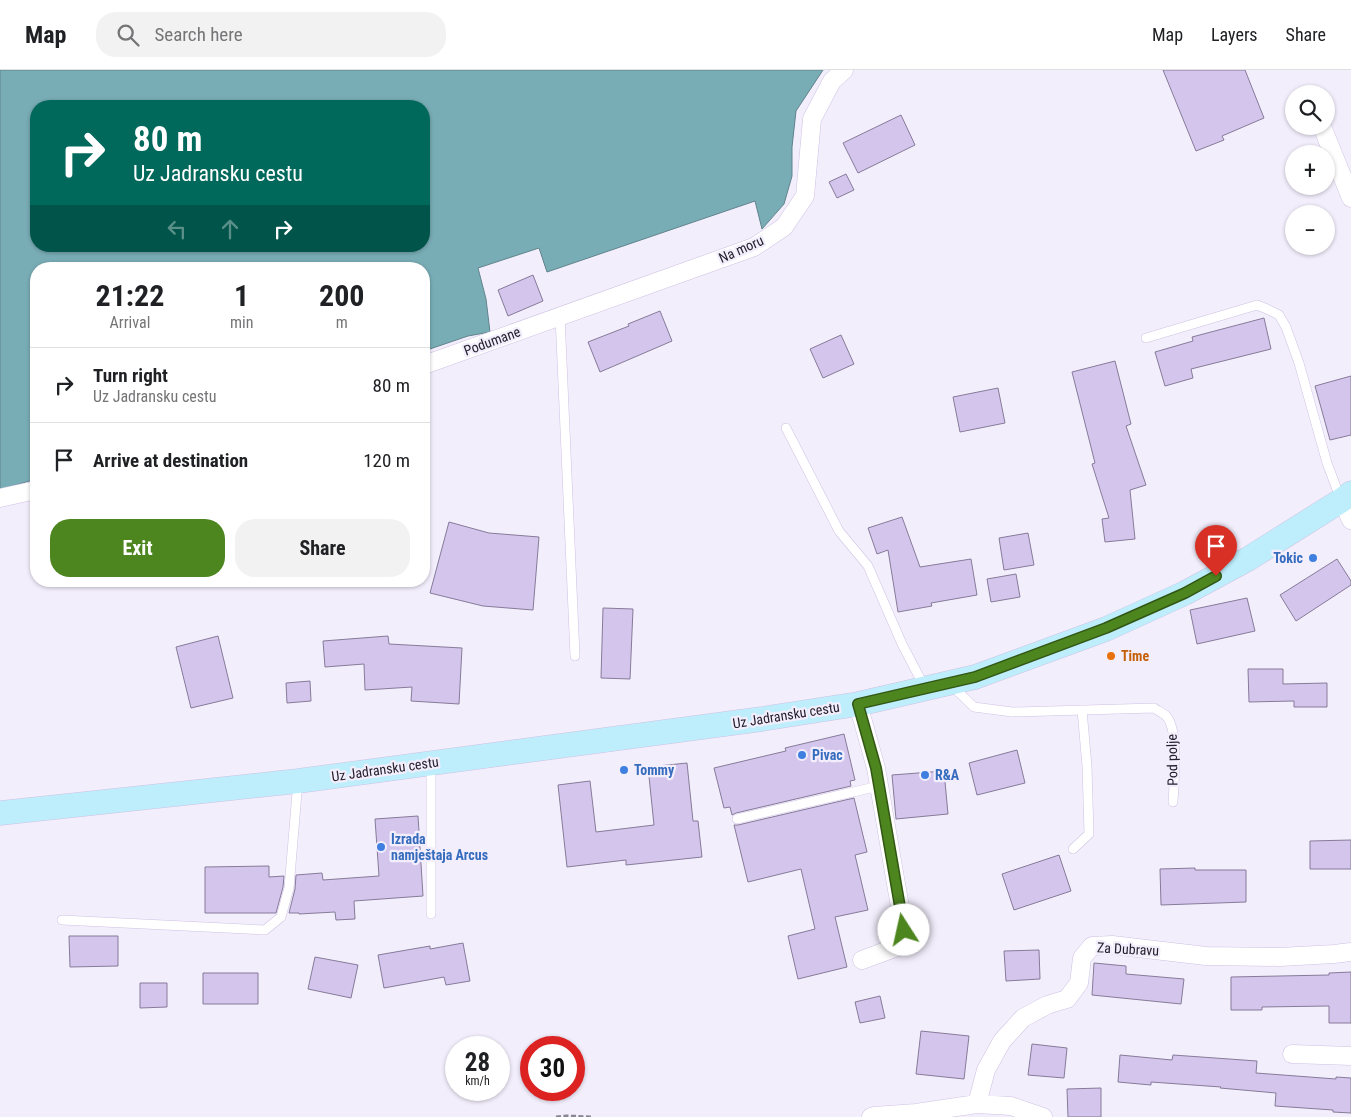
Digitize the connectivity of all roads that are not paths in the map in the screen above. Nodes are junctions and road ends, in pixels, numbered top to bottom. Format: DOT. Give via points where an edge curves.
graph roads {
  1 [pos="844,70"];
  2 [pos="1326,135"];
  3 [pos="1351,198"];
  4 [pos="560,316"];
  5 [pos="1146,338"];
  6 [pos="430,363"];
  7 [pos="786,428"];
  8 [pos="30,491"];
  9 [pos="0,498"];
  10 [pos="1348,505"];
  11 [pos="575,656"];
  12 [pos="949,683"];
  13 [pos="926,688"];
  14 [pos="858,704"];
  15 [pos="1082,710"];
  16 [pos="431,762"];
  17 [pos="298,781"];
  18 [pos="880,786"];
  19 [pos="1173,802"];
  20 [pos="0,813"];
  21 [pos="737,820"];
  22 [pos="1074,850"];
  23 [pos="431,914"];
  24 [pos="62,920"];
  25 [pos="1351,952"];
  26 [pos="862,960"];
  27 [pos="1292,1054"];
  28 [pos="1351,1056"];
  29 [pos="976,1104"];
  30 [pos="871,1117"];
  31 [pos="1043,1117"];
  1 -- 4 [label="street, Na moru" via="832,81 812,119 805,196 784,227 754,247"];
  2 -- 3 [label="street"];
  4 -- 6 [label="street, Podumane"];
  4 -- 11 [label="lane"];
  5 -- 10 [label="lane" via="1256,305 1279,316 1298,363 1327,463"];
  7 -- 13 [label="lane" via="839,531 868,566 902,644"];
  8 -- 9 [label="street"];
  10 -- 12 [label="main road, Uz Jadransku cestu" via="1185,593 1106,628 975,677"];
  12 -- 13 [label="main road, Uz Jadransku cestu"];
  12 -- 15 [label="lane, Pod polje" via="974,707 1012,712"];
  13 -- 14 [label="main road, Uz Jadransku cestu"];
  14 -- 16 [label="main road, Uz Jadransku cestu"];
  14 -- 18 [label="street"];
  15 -- 19 [label="lane, Pod polje" via="1154,708 1167,717 1175,741"];
  15 -- 22 [label="lane" via="1089,834"];
  16 -- 17 [label="main road, Uz Jadransku cestu"];
  16 -- 23 [label="lane"];
  17 -- 20 [label="main road, Uz Jadransku cestu"];
  17 -- 24 [label="lane" via="289,888 281,917 265,930"];
  18 -- 21 [label="lane"];
  18 -- 26 [label="street" via="904,930 897,947"];
  25 -- 29 [label="street, Za Dubravu" via="1280,957 1206,956 1112,945 1092,946 1082,958 1080,984 1067,999 1022,1018 1002,1041 986,1070"];
  27 -- 28 [label="street"];
  29 -- 30 [label="street"];
  29 -- 31 [label="street" via="1011,1106"];
}
